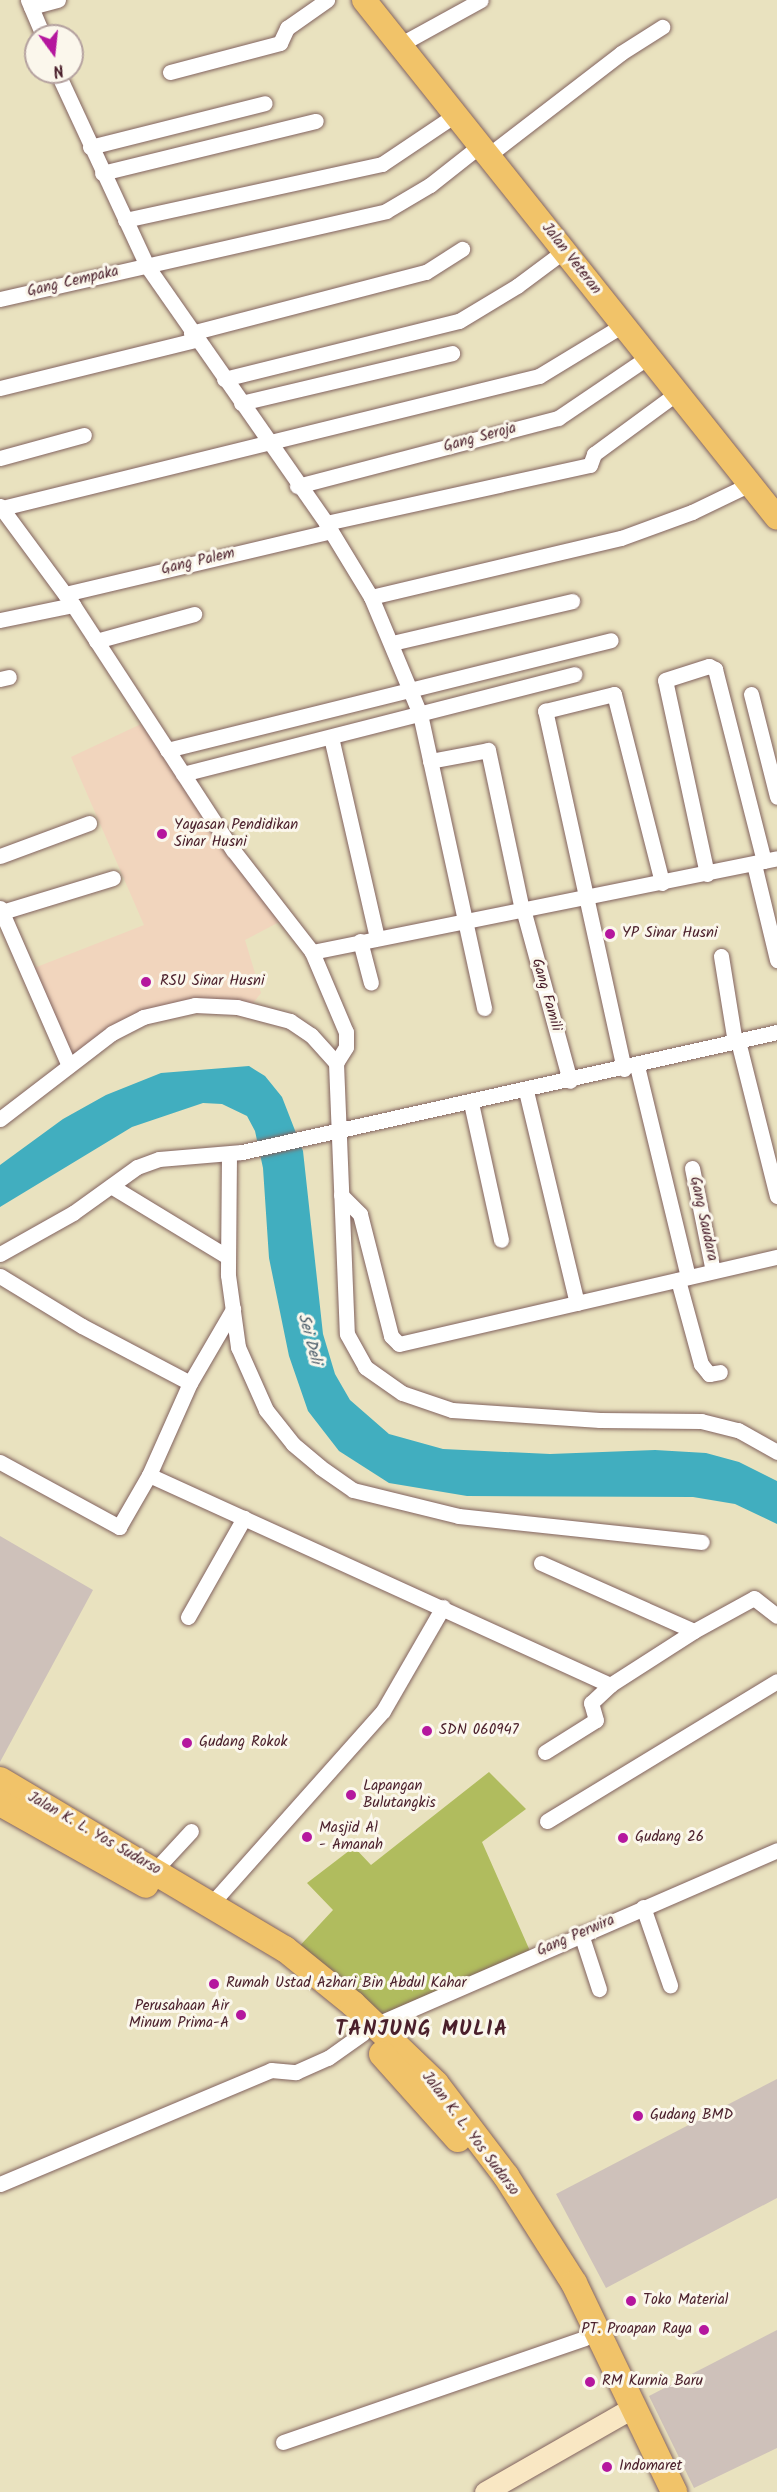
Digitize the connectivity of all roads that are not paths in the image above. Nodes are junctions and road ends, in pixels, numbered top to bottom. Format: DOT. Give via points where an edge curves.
graph roads {
  1 [pos="58,0"];
  2 [pos="327,0"];
  3 [pos="364,0"];
  4 [pos="482,0"];
  5 [pos="29,4"];
  6 [pos="38,24"];
  7 [pos="662,27"];
  8 [pos="402,44"];
  9 [pos="170,72"];
  10 [pos="62,84"];
  11 [pos="265,103"];
  12 [pos="458,113"];
  13 [pos="316,121"];
  14 [pos="90,147"];
  15 [pos="486,149"];
  16 [pos="102,173"];
  17 [pos="125,220"];
  18 [pos="462,249"];
  19 [pos="564,250"];
  20 [pos="147,266"];
  21 [pos="0,299"];
  22 [pos="623,325"];
  23 [pos="193,336"];
  24 [pos="452,353"];
  25 [pos="648,357"];
  26 [pos="224,379"];
  27 [pos="0,388"];
  28 [pos="676,393"];
  29 [pos="241,403"];
  30 [pos="84,435"];
  31 [pos="270,443"];
  32 [pos="0,458"];
  33 [pos="750,484"];
  34 [pos="297,486"];
  35 [pos="1,507"];
  36 [pos="777,518"];
  37 [pos="329,527"];
  38 [pos="371,597"];
  39 [pos="69,599"];
  40 [pos="572,601"];
  41 [pos="194,614"];
  42 [pos="0,620"];
  43 [pos="611,640"];
  44 [pos="96,641"];
  45 [pos="392,643"];
  46 [pos="574,674"];
  47 [pos="411,687"];
  48 [pos="751,694"];
  49 [pos="420,714"];
  50 [pos="331,737"];
  51 [pos="167,750"];
  52 [pos="430,762"];
  53 [pos="183,774"];
  54 [pos="777,797"];
  55 [pos="89,823"];
  56 [pos="0,856"];
  57 [pos="765,861"];
  58 [pos="707,874"];
  59 [pos="113,878"];
  60 [pos="662,883"];
  61 [pos="586,899"];
  62 [pos="522,909"];
  63 [pos="1,910"];
  64 [pos="462,919"];
  65 [pos="377,938"];
  66 [pos="5,939"];
  67 [pos="360,941"];
  68 [pos="312,951"];
  69 [pos="721,956"];
  70 [pos="777,960"];
  71 [pos="371,983"];
  72 [pos="484,1008"];
  73 [pos="777,1032"];
  74 [pos="737,1041"];
  75 [pos="336,1063"];
  76 [pos="69,1066"];
  77 [pos="630,1067"];
  78 [pos="570,1081"];
  79 [pos="526,1091"];
  80 [pos="471,1103"];
  81 [pos="0,1119"];
  82 [pos="340,1130"];
  83 [pos="235,1153"];
  84 [pos="692,1168"];
  85 [pos="111,1186"];
  86 [pos="341,1195"];
  87 [pos="777,1196"];
  88 [pos="501,1240"];
  89 [pos="0,1254"];
  90 [pos="228,1257"];
  91 [pos="777,1257"];
  92 [pos="713,1271"];
  93 [pos="0,1276"];
  94 [pos="683,1278"];
  95 [pos="577,1303"];
  96 [pos="233,1310"];
  97 [pos="720,1372"];
  98 [pos="190,1383"];
  99 [pos="777,1452"];
  100 [pos="0,1462"];
  101 [pos="148,1475"];
  102 [pos="244,1518"];
  103 [pos="702,1542"];
  104 [pos="541,1563"];
  105 [pos="443,1607"];
  106 [pos="777,1616"];
  107 [pos="188,1617"];
  108 [pos="694,1631"];
  109 [pos="777,1681"];
  110 [pos="610,1685"];
  111 [pos="545,1752"];
  112 [pos="0,1780"];
  113 [pos="0,1803"];
  114 [pos="548,1821"];
  115 [pos="191,1831"];
  116 [pos="777,1850"];
  117 [pos="155,1870"];
  118 [pos="212,1903"];
  119 [pos="643,1907"];
  120 [pos="581,1934"];
  121 [pos="670,1985"];
  122 [pos="599,1989"];
  123 [pos="369,2029"];
  124 [pos="0,2184"];
  125 [pos="585,2338"];
  126 [pos="629,2410"];
  127 [pos="283,2442"];
  128 [pos="485,2492"];
  129 [pos="659,2492"];
  130 [pos="674,2492"];
  1 -- 5 [label="street"];
  2 -- 9 [label="street" via="287,28 280,43"];
  3 -- 8 [label="main road, Jalan Veteran"];
  4 -- 8 [label="street"];
  5 -- 6 [label="street"];
  7 -- 15 [label="street, Gang Cempaka"];
  8 -- 12 [label="main road, Jalan Veteran"];
  10 -- 14 [label="street"];
  11 -- 14 [label="street"];
  12 -- 15 [label="main road, Jalan Veteran"];
  12 -- 17 [label="street" via="381,164"];
  13 -- 16 [label="street"];
  14 -- 16 [label="street"];
  15 -- 19 [label="main road, Jalan Veteran"];
  15 -- 20 [label="street, Gang Cempaka" via="392,208"];
  16 -- 17 [label="street"];
  17 -- 20 [label="street"];
  18 -- 23 [label="street" via="426,272"];
  19 -- 22 [label="main road, Jalan Veteran"];
  19 -- 26 [label="street" via="517,286 459,321"];
  20 -- 21 [label="street, Gang Cempaka"];
  20 -- 23 [label="street"];
  22 -- 25 [label="main road, Jalan Veteran"];
  22 -- 31 [label="street" via="539,376"];
  23 -- 26 [label="street"];
  23 -- 27 [label="street"];
  24 -- 29 [label="street"];
  25 -- 28 [label="main road, Jalan Veteran"];
  25 -- 34 [label="street, Gang Seroja" via="558,418"];
  26 -- 29 [label="street"];
  28 -- 33 [label="main road, Jalan Veteran"];
  28 -- 37 [label="street, Gang Palem" via="594,454 588,466"];
  29 -- 31 [label="street"];
  30 -- 32 [label="street"];
  31 -- 34 [label="street"];
  31 -- 35 [label="street"];
  33 -- 36 [label="main road, Jalan Veteran"];
  33 -- 38 [label="street" via="692,512 621,538"];
  34 -- 37 [label="street"];
  35 -- 39 [label="street"];
  37 -- 38 [label="street"];
  37 -- 39 [label="street, Gang Palem"];
  38 -- 45 [label="street"];
  39 -- 42 [label="street, Gang Palem"];
  39 -- 44 [label="street"];
  40 -- 45 [label="street"];
  41 -- 44 [label="street"];
  43 -- 47 [label="street"];
  44 -- 51 [label="street"];
  45 -- 47 [label="street"];
  46 -- 49 [label="street"];
  47 -- 49 [label="street"];
  47 -- 51 [label="street"];
  48 -- 54 [label="street"];
  49 -- 50 [label="street"];
  49 -- 52 [label="street"];
  50 -- 53 [label="street"];
  50 -- 65 [label="street"];
  51 -- 53 [label="street"];
  52 -- 62 [label="street, Gang Famili" via="488,750"];
  52 -- 64 [label="street"];
  53 -- 68 [label="street" via="233,850"];
  55 -- 56 [label="street"];
  57 -- 58 [label="street"];
  57 -- 58 [label="street" via="715,669 709,666 665,680"];
  57 -- 70 [label="street"];
  58 -- 60 [label="street"];
  59 -- 63 [label="street"];
  60 -- 61 [label="street"];
  60 -- 61 [label="street" via="616,697 612,694 549,709 543,715"];
  61 -- 62 [label="street"];
  61 -- 77 [label="street"];
  62 -- 64 [label="street"];
  62 -- 78 [label="street, Gang Famili"];
  63 -- 66 [label="street"];
  64 -- 65 [label="street"];
  64 -- 72 [label="street"];
  65 -- 67 [label="street"];
  66 -- 76 [label="street"];
  67 -- 68 [label="street"];
  67 -- 71 [label="street"];
  68 -- 75 [label="street" via="346,1032 346,1047"];
  69 -- 74 [label="street"];
  73 -- 74 [label="street"];
  74 -- 77 [label="street"];
  74 -- 87 [label="street"];
  75 -- 76 [label="street" via="311,1035 290,1022 237,1007 195,1005 143,1017 112,1033"];
  75 -- 82 [label="street"];
  76 -- 81 [label="street"];
  77 -- 78 [label="street"];
  77 -- 94 [label="street"];
  78 -- 79 [label="street"];
  79 -- 80 [label="street"];
  79 -- 95 [label="street"];
  80 -- 82 [label="street"];
  80 -- 88 [label="street"];
  82 -- 83 [label="street"];
  82 -- 86 [label="street"];
  83 -- 85 [label="street" via="159,1160 137,1167"];
  83 -- 90 [label="street"];
  84 -- 92 [label="street, Gang Saudara"];
  85 -- 89 [label="street"];
  85 -- 90 [label="street"];
  86 -- 95 [label="street" via="360,1214 396,1343"];
  86 -- 99 [label="street" via="347,1334 365,1366 382,1381 417,1399 452,1410 600,1420 701,1421 738,1430"];
  90 -- 96 [label="street"];
  91 -- 92 [label="street"];
  92 -- 94 [label="street"];
  93 -- 98 [label="street" via="82,1326"];
  94 -- 95 [label="street"];
  94 -- 97 [label="street" via="701,1364 709,1374"];
  96 -- 98 [label="street"];
  96 -- 103 [label="street" via="238,1347 266,1410 293,1443 353,1490 459,1516"];
  98 -- 101 [label="street"];
  100 -- 101 [label="street" via="119,1527"];
  101 -- 102 [label="street"];
  102 -- 105 [label="street"];
  102 -- 107 [label="street"];
  104 -- 108 [label="street"];
  105 -- 110 [label="street"];
  105 -- 118 [label="street" via="383,1711"];
  106 -- 108 [label="street" via="754,1598"];
  108 -- 110 [label="street"];
  109 -- 114 [label="street"];
  110 -- 111 [label="street" via="591,1703 596,1720"];
  112 -- 117 [label="highway, Jalan K. L. Yos Sudarso"];
  113 -- 123 [label="highway, Jalan K. L. Yos Sudarso" via="261,1949"];
  115 -- 117 [label="street"];
  116 -- 119 [label="street, Gang Perwira"];
  117 -- 118 [label="highway, Jalan K. L. Yos Sudarso"];
  118 -- 123 [label="highway, Jalan K. L. Yos Sudarso" via="285,1949"];
  119 -- 120 [label="street, Gang Perwira"];
  119 -- 121 [label="street"];
  120 -- 122 [label="street"];
  120 -- 123 [label="street, Gang Perwira"];
  123 -- 124 [label="street, Gang Perwira" via="328,2058 296,2072 272,2070"];
  123 -- 125 [label="highway, Jalan K. L. Yos Sudarso" via="471,2154 544,2260"];
  123 -- 126 [label="highway, Jalan K. L. Yos Sudarso" via="436,2084 506,2176 574,2283"];
  125 -- 126 [label="highway, Jalan K. L. Yos Sudarso"];
  125 -- 127 [label="street"];
  126 -- 128 [label="main road"];
  126 -- 129 [label="highway, Jalan K. L. Yos Sudarso"];
  126 -- 130 [label="highway, Jalan K. L. Yos Sudarso"];
}
